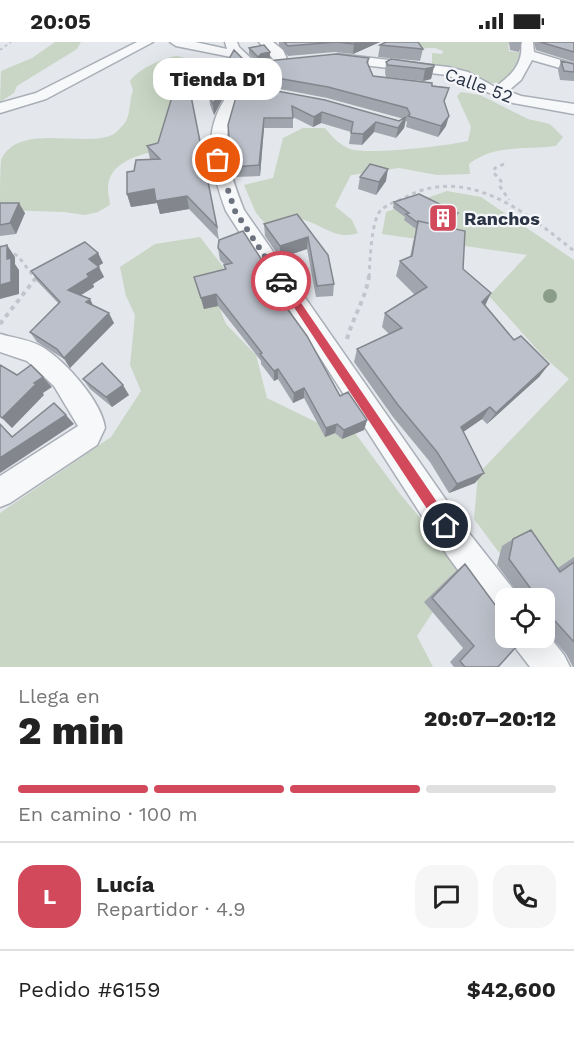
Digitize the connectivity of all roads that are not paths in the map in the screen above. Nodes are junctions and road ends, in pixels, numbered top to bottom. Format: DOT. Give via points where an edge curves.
graph roads {
  1 [pos="147,42"];
  2 [pos="176,42"];
  3 [pos="231,42"];
  4 [pos="265,42"];
  5 [pos="528,48"];
  6 [pos="239,55"];
  7 [pos="326,59"];
  8 [pos="299,61"];
  9 [pos="277,63"];
  10 [pos="253,68"];
  11 [pos="574,68"];
  12 [pos="497,93"];
  13 [pos="0,108"];
  14 [pos="574,109"];
  15 [pos="0,343"];
  16 [pos="0,494"];
  17 [pos="495,593"];
  18 [pos="537,648"];
  19 [pos="552,667"];
  1 -- 13 [label="street" via="41,96"];
  2 -- 6 [label="street"];
  3 -- 6 [label="street"];
  4 -- 9 [label="street" via="280,56"];
  5 -- 11 [label="street"];
  5 -- 12 [label="street" via="515,79"];
  6 -- 10 [label="street"];
  7 -- 12 [label="street, Calle 52" via="356,59 455,73"];
  8 -- 9 [label="street"];
  9 -- 10 [label="street"];
  10 -- 17 [label="street" via="251,90 226,108 217,145 223,178 242,222 458,544"];
  12 -- 14 [label="street, Calle 52"];
  15 -- 16 [label="street" via="34,354 63,379 91,419 92,428 87,436"];
  18 -- 19 [label="street"];
}
